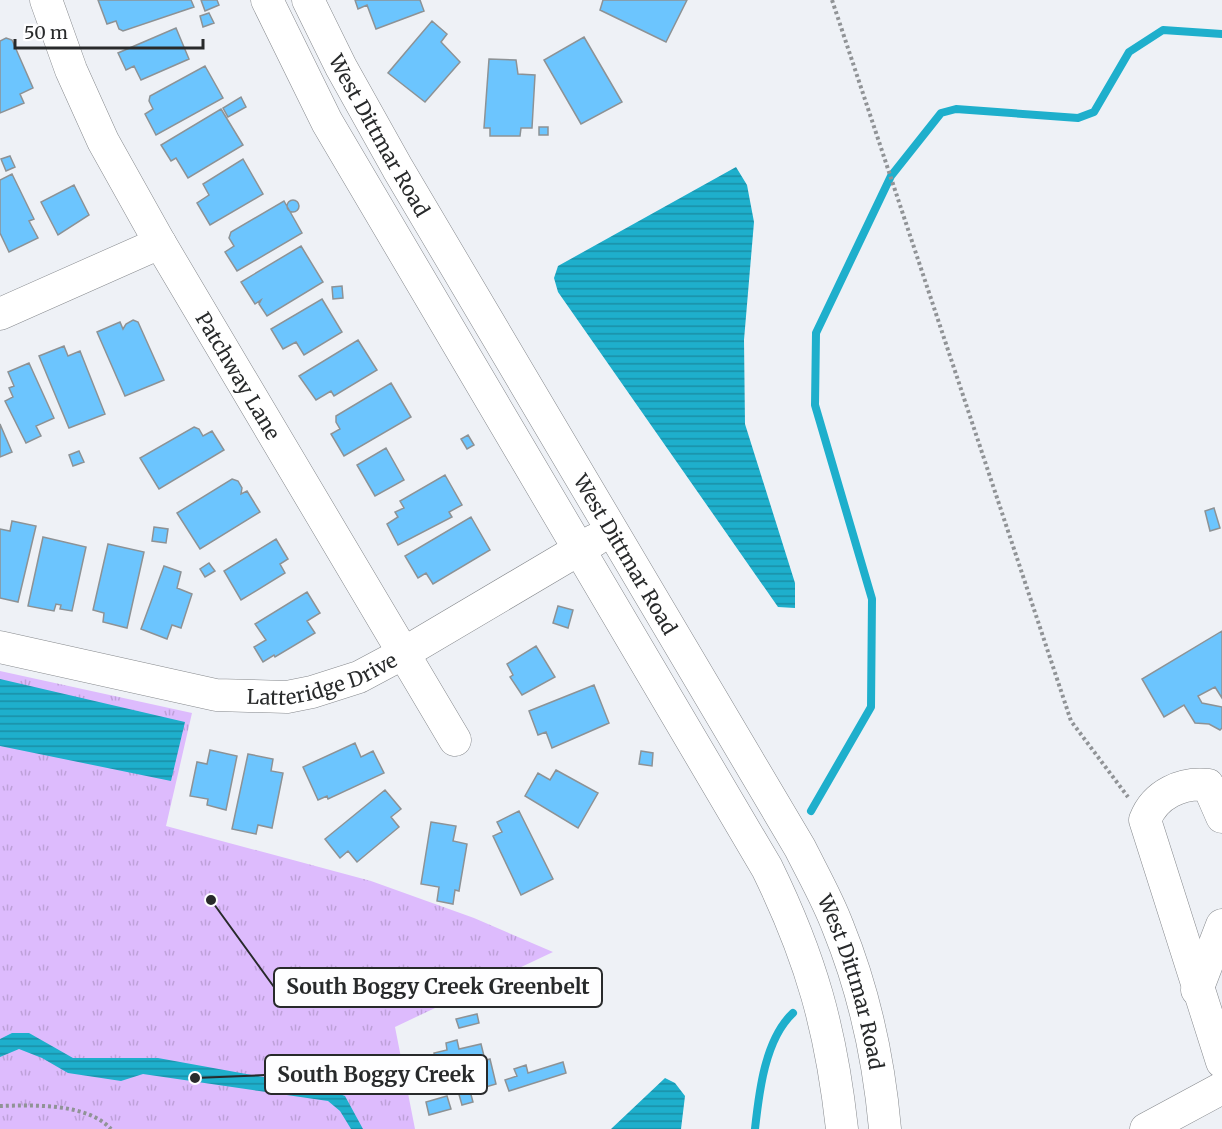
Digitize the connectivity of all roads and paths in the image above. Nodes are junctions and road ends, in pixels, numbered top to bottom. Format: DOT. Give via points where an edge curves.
graph roads {
  1 [pos="46,0"];
  2 [pos="267,0"];
  3 [pos="308,0"];
  4 [pos="832,0"];
  5 [pos="160,243"];
  6 [pos="0,314"];
  7 [pos="611,530"];
  8 [pos="579,550"];
  9 [pos="0,647"];
  10 [pos="404,653"];
  11 [pos="455,740"];
  12 [pos="1222,817"];
  13 [pos="1145,820"];
  14 [pos="1222,925"];
  15 [pos="1197,990"];
  16 [pos="1222,1062"];
  17 [pos="1222,1088"];
  18 [pos="0,1106"];
  19 [pos="111,1129"];
  20 [pos="842,1129"];
  21 [pos="885,1129"];
  22 [pos="1146,1129"];
  1 -- 5 [label="street, Patchway Lane" via="87,107"];
  2 -- 8 [label="street, West Dittmar Road" via="327,122"];
  3 -- 7 [label="street, West Dittmar Road" via="365,112"];
  4 -- 13 [label="path" via="1071,722"];
  5 -- 6 [label="street"];
  5 -- 10 [label="street, Patchway Lane"];
  7 -- 8 [label="street, Latteridge Drive"];
  7 -- 21 [label="street, West Dittmar Road" via="800,848 838,927 864,1003 881,1084"];
  8 -- 10 [label="street, Latteridge Drive"];
  8 -- 20 [label="street, West Dittmar Road" via="748,834 793,921 826,1021"];
  9 -- 10 [label="street, Latteridge Drive" via="216,694 252,697 287,697 335,687"];
  10 -- 11 [label="street, Patchway Lane"];
  12 -- 13 [label="street" via="1208,785 1191,783 1169,792 1150,807"];
  13 -- 15 [label="street"];
  14 -- 15 [label="street"];
  15 -- 16 [label="street"];
  17 -- 22 [label="street"];
  18 -- 19 [label="path" via="70,1110 97,1116"];
}
